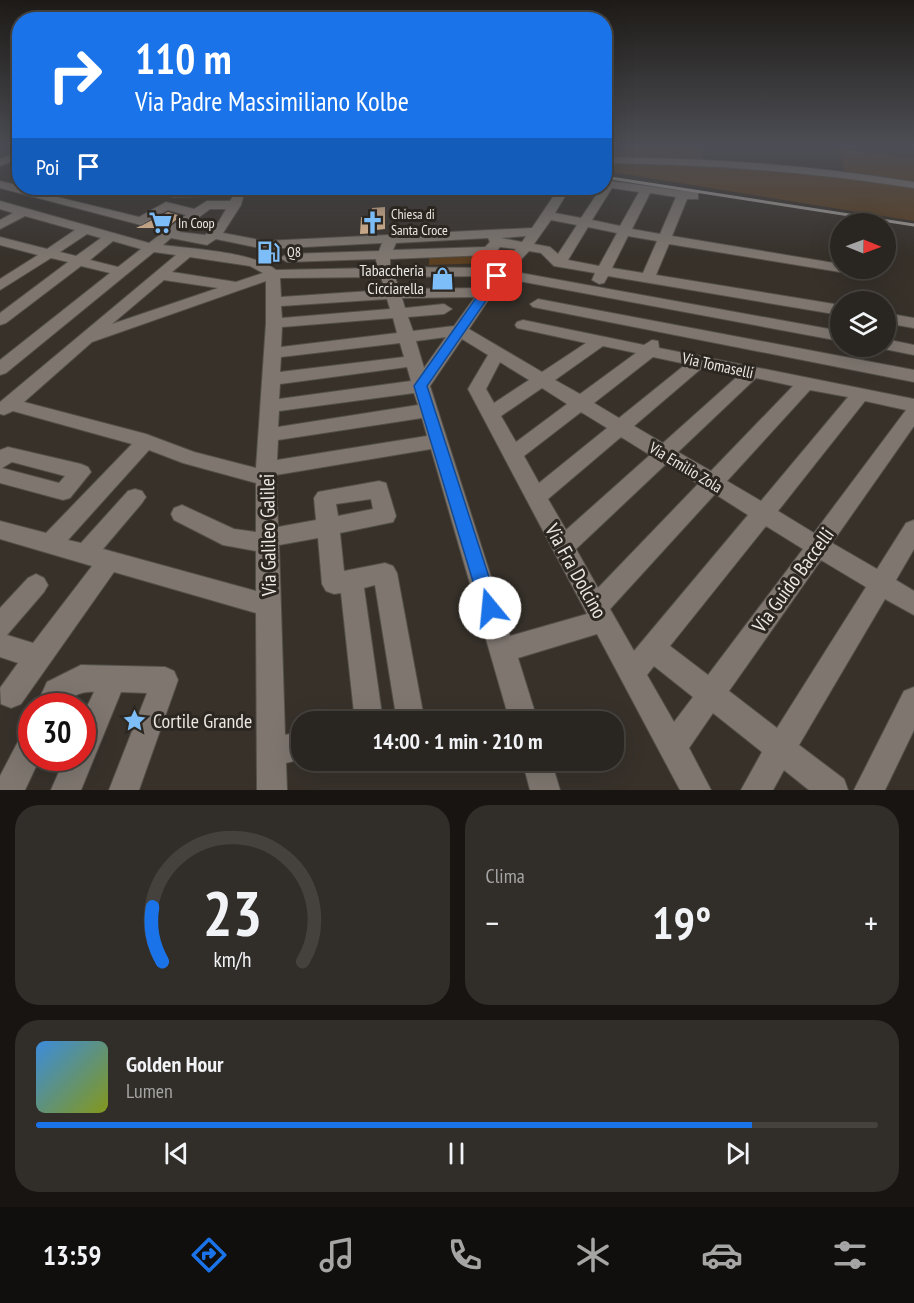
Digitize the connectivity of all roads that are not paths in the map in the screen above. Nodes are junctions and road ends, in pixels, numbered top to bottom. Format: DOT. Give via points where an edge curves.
graph roads {
  1 [pos="612,185"];
  2 [pos="646,189"];
  3 [pos="40,195"];
  4 [pos="233,195"];
  5 [pos="235,195"];
  6 [pos="560,195"];
  7 [pos="601,195"];
  8 [pos="1,206"];
  9 [pos="23,212"];
  10 [pos="195,213"];
  11 [pos="547,215"];
  12 [pos="584,223"];
  13 [pos="0,225"];
  14 [pos="84,230"];
  15 [pos="537,230"];
  16 [pos="624,230"];
  17 [pos="168,234"];
  18 [pos="111,237"];
  19 [pos="436,237"];
  20 [pos="212,238"];
  21 [pos="495,238"];
  22 [pos="392,239"];
  23 [pos="664,239"];
  24 [pos="376,240"];
  25 [pos="0,241"];
  26 [pos="292,245"];
  27 [pos="527,246"];
  28 [pos="151,248"];
  29 [pos="49,253"];
  30 [pos="428,253"];
  31 [pos="185,254"];
  32 [pos="376,255"];
  33 [pos="287,258"];
  34 [pos="79,261"];
  35 [pos="559,263"];
  36 [pos="830,267"];
  37 [pos="604,270"];
  38 [pos="122,272"];
  39 [pos="502,274"];
  40 [pos="161,275"];
  41 [pos="648,277"];
  42 [pos="0,286"];
  43 [pos="236,286"];
  44 [pos="271,287"];
  45 [pos="390,289"];
  46 [pos="594,290"];
  47 [pos="486,292"];
  48 [pos="664,303"];
  49 [pos="538,304"];
  50 [pos="830,308"];
  51 [pos="444,309"];
  52 [pos="0,320"];
  53 [pos="896,320"];
  54 [pos="914,323"];
  55 [pos="523,325"];
  56 [pos="657,326"];
  57 [pos="458,331"];
  58 [pos="830,334"];
  59 [pos="405,337"];
  60 [pos="86,339"];
  61 [pos="600,341"];
  62 [pos="896,346"];
  63 [pos="914,350"];
  64 [pos="650,351"];
  65 [pos="273,352"];
  66 [pos="830,352"];
  67 [pos="497,353"];
  68 [pos="848,357"];
  69 [pos="854,357"];
  70 [pos="413,361"];
  71 [pos="700,361"];
  72 [pos="0,369"];
  73 [pos="753,372"];
  74 [pos="914,376"];
  75 [pos="271,379"];
  76 [pos="541,380"];
  77 [pos="806,383"];
  78 [pos="421,386"];
  79 [pos="857,393"];
  80 [pos="580,403"];
  81 [pos="270,405"];
  82 [pos="914,405"];
  83 [pos="5,408"];
  84 [pos="429,411"];
  85 [pos="914,412"];
  86 [pos="491,414"];
  87 [pos="620,427"];
  88 [pos="268,435"];
  89 [pos="146,441"];
  90 [pos="439,441"];
  91 [pos="513,454"];
  92 [pos="664,454"];
  93 [pos="0,461"];
  94 [pos="267,473"];
  95 [pos="0,476"];
  96 [pos="712,483"];
  97 [pos="135,497"];
  98 [pos="536,497"];
  99 [pos="763,513"];
  100 [pos="182,514"];
  101 [pos="385,516"];
  102 [pos="328,527"];
  103 [pos="914,529"];
  104 [pos="0,530"];
  105 [pos="268,540"];
  106 [pos="50,544"];
  107 [pos="818,546"];
  108 [pos="563,547"];
  109 [pos="97,557"];
  110 [pos="351,580"];
  111 [pos="880,584"];
  112 [pos="36,585"];
  113 [pos="914,604"];
  114 [pos="269,606"];
  115 [pos="599,613"];
  116 [pos="1,643"];
  117 [pos="652,648"];
  118 [pos="503,650"];
  119 [pos="38,657"];
  120 [pos="632,673"];
  121 [pos="113,679"];
  122 [pos="56,693"];
  123 [pos="11,694"];
  124 [pos="711,695"];
  125 [pos="914,701"];
  126 [pos="368,711"];
  127 [pos="409,711"];
  128 [pos="521,711"];
  129 [pos="96,719"];
  130 [pos="291,748"];
  131 [pos="672,748"];
  132 [pos="780,751"];
  133 [pos="272,752"];
  134 [pos="18,762"];
  135 [pos="18,771"];
  136 [pos="74,771"];
  137 [pos="539,771"];
  138 [pos="0,783"];
  139 [pos="9,790"];
  140 [pos="66,790"];
  141 [pos="124,790"];
  142 [pos="272,790"];
  143 [pos="545,790"];
  144 [pos="696,790"];
  145 [pos="756,790"];
  146 [pos="832,790"];
  147 [pos="869,790"];
  1 -- 2 [label="street"];
  2 -- 16 [label="street"];
  2 -- 23 [label="street" via="688,196"];
  3 -- 10 [label="street" via="141,221 166,206"];
  4 -- 10 [label="street"];
  5 -- 20 [label="street"];
  6 -- 11 [label="street"];
  7 -- 12 [label="street"];
  8 -- 9 [label="street"];
  9 -- 13 [label="street"];
  9 -- 14 [label="street"];
  10 -- 17 [label="street"];
  11 -- 12 [label="street"];
  11 -- 15 [label="street"];
  12 -- 16 [label="street"];
  12 -- 35 [label="street"];
  14 -- 18 [label="street"];
  14 -- 29 [label="street"];
  15 -- 21 [label="street"];
  15 -- 27 [label="street"];
  16 -- 23 [label="street"];
  16 -- 37 [label="street"];
  17 -- 20 [label="street"];
  17 -- 28 [label="street"];
  18 -- 28 [label="street"];
  18 -- 34 [label="street"];
  19 -- 21 [label="street"];
  19 -- 22 [label="street"];
  19 -- 30 [label="street"];
  20 -- 26 [label="street"];
  20 -- 31 [label="street"];
  21 -- 27 [label="street"];
  21 -- 30 [label="street" via="489,251"];
  22 -- 24 [label="street"];
  22 -- 32 [label="street"];
  23 -- 36 [label="street"];
  23 -- 41 [label="street"];
  24 -- 26 [label="street"];
  24 -- 32 [label="street"];
  25 -- 29 [label="street"];
  26 -- 33 [label="street"];
  27 -- 35 [label="street" via="546,250"];
  27 -- 39 [label="street"];
  28 -- 31 [label="street"];
  28 -- 38 [label="street"];
  29 -- 34 [label="street"];
  29 -- 42 [label="street"];
  30 -- 32 [label="street"];
  31 -- 40 [label="street"];
  31 -- 44 [label="street" via="250,262"];
  32 -- 33 [label="street"];
  32 -- 45 [label="street"];
  33 -- 44 [label="street"];
  34 -- 38 [label="street"];
  34 -- 52 [label="street"];
  35 -- 37 [label="street"];
  37 -- 41 [label="street"];
  37 -- 46 [label="street"];
  38 -- 72 [label="street"];
  39 -- 45 [label="street" via="486,270"];
  39 -- 46 [label="street"];
  39 -- 47 [label="street"];
  40 -- 43 [label="street"];
  40 -- 60 [label="street"];
  41 -- 50 [label="street"];
  43 -- 44 [label="street"];
  43 -- 60 [label="street"];
  44 -- 45 [label="street"];
  44 -- 45 [label="street"];
  44 -- 65 [label="street, Via Galileo Galilei"];
  45 -- 47 [label="street"];
  45 -- 51 [label="street"];
  45 -- 59 [label="street"];
  46 -- 48 [label="street"];
  47 -- 57 [label="street"];
  48 -- 56 [label="street"];
  48 -- 58 [label="street"];
  49 -- 56 [label="street"];
  53 -- 54 [label="street"];
  55 -- 61 [label="street, Via Tomaselli"];
  56 -- 64 [label="street"];
  56 -- 66 [label="street"];
  57 -- 59 [label="street"];
  57 -- 67 [label="street, Via Emilio Zola"];
  57 -- 78 [label="street"];
  59 -- 65 [label="street"];
  59 -- 70 [label="street"];
  60 -- 83 [label="street"];
  61 -- 64 [label="street, Via Tomaselli"];
  61 -- 76 [label="street"];
  62 -- 63 [label="street"];
  64 -- 71 [label="street, Via Tomaselli"];
  64 -- 80 [label="street"];
  65 -- 75 [label="street, Via Galileo Galilei"];
  67 -- 76 [label="street, Via Emilio Zola"];
  67 -- 86 [label="street, Via Fra Dolcino" via="477,388"];
  68 -- 79 [label="street"];
  69 -- 74 [label="street"];
  70 -- 75 [label="street"];
  70 -- 78 [label="street"];
  71 -- 73 [label="street, Via Tomaselli"];
  71 -- 87 [label="street"];
  73 -- 77 [label="street, Via Tomaselli"];
  73 -- 92 [label="street"];
  75 -- 81 [label="street, Via Galileo Galilei"];
  76 -- 80 [label="street, Via Emilio Zola"];
  76 -- 86 [label="street"];
  77 -- 79 [label="street, Via Tomaselli"];
  77 -- 96 [label="street"];
  78 -- 81 [label="street"];
  78 -- 84 [label="street"];
  79 -- 82 [label="street, Via Tomaselli"];
  79 -- 99 [label="street"];
  80 -- 87 [label="street, Via Emilio Zola"];
  80 -- 91 [label="street"];
  81 -- 88 [label="street, Via Galileo Galilei"];
  83 -- 89 [label="street"];
  84 -- 88 [label="street"];
  84 -- 90 [label="street"];
  85 -- 107 [label="street, Via Guido Baccelli"];
  86 -- 91 [label="street, Via Fra Dolcino"];
  87 -- 92 [label="street, Via Emilio Zola"];
  87 -- 98 [label="street"];
  88 -- 94 [label="street, Via Galileo Galilei"];
  89 -- 94 [label="street" via="190,458"];
  89 -- 106 [label="street"];
  90 -- 94 [label="street"];
  90 -- 118 [label="street"];
  91 -- 98 [label="street, Via Fra Dolcino"];
  92 -- 96 [label="street, Via Emilio Zola"];
  92 -- 108 [label="street"];
  93 -- 95 [label="street" via="8,454 81,472 63,492"];
  94 -- 105 [label="street, Via Galileo Galilei"];
  96 -- 99 [label="street, Via Emilio Zola"];
  96 -- 115 [label="street"];
  97 -- 109 [label="street"];
  98 -- 108 [label="street, Via Fra Dolcino"];
  99 -- 107 [label="street, Via Emilio Zola"];
  99 -- 117 [label="street"];
  100 -- 105 [label="street" via="231,538"];
  101 -- 102 [label="street"];
  102 -- 105 [label="street"];
  102 -- 110 [label="street" via="334,584"];
  103 -- 111 [label="street"];
  104 -- 106 [label="street"];
  105 -- 114 [label="street, Via Galileo Galilei"];
  106 -- 109 [label="street"];
  107 -- 111 [label="street, Via Emilio Zola"];
  107 -- 124 [label="street, Via Guido Baccelli"];
  108 -- 115 [label="street, Via Fra Dolcino"];
  109 -- 114 [label="street"];
  109 -- 119 [label="street"];
  110 -- 126 [label="street"];
  110 -- 127 [label="street" via="385,573"];
  111 -- 113 [label="street, Via Emilio Zola"];
  111 -- 132 [label="street"];
  112 -- 116 [label="street"];
  114 -- 133 [label="street, Via Galileo Galilei"];
  115 -- 118 [label="street" via="562,634"];
  115 -- 120 [label="street, Via Fra Dolcino"];
  116 -- 119 [label="street"];
  117 -- 120 [label="street"];
  117 -- 124 [label="street"];
  118 -- 128 [label="street"];
  119 -- 123 [label="street"];
  120 -- 131 [label="street, Via Fra Dolcino"];
  121 -- 122 [label="street" via="81,678"];
  121 -- 129 [label="street"];
  121 -- 141 [label="street" via="165,680"];
  124 -- 131 [label="street, Via Guido Baccelli"];
  124 -- 132 [label="street"];
  125 -- 147 [label="street"];
  130 -- 133 [label="street"];
  131 -- 144 [label="street, Via Fra Dolcino"];
  132 -- 145 [label="street"];
  132 -- 146 [label="street"];
  133 -- 142 [label="street, Via Galileo Galilei"];
  134 -- 138 [label="street"];
  135 -- 139 [label="street"];
  136 -- 140 [label="street"];
  137 -- 143 [label="street"];
}
